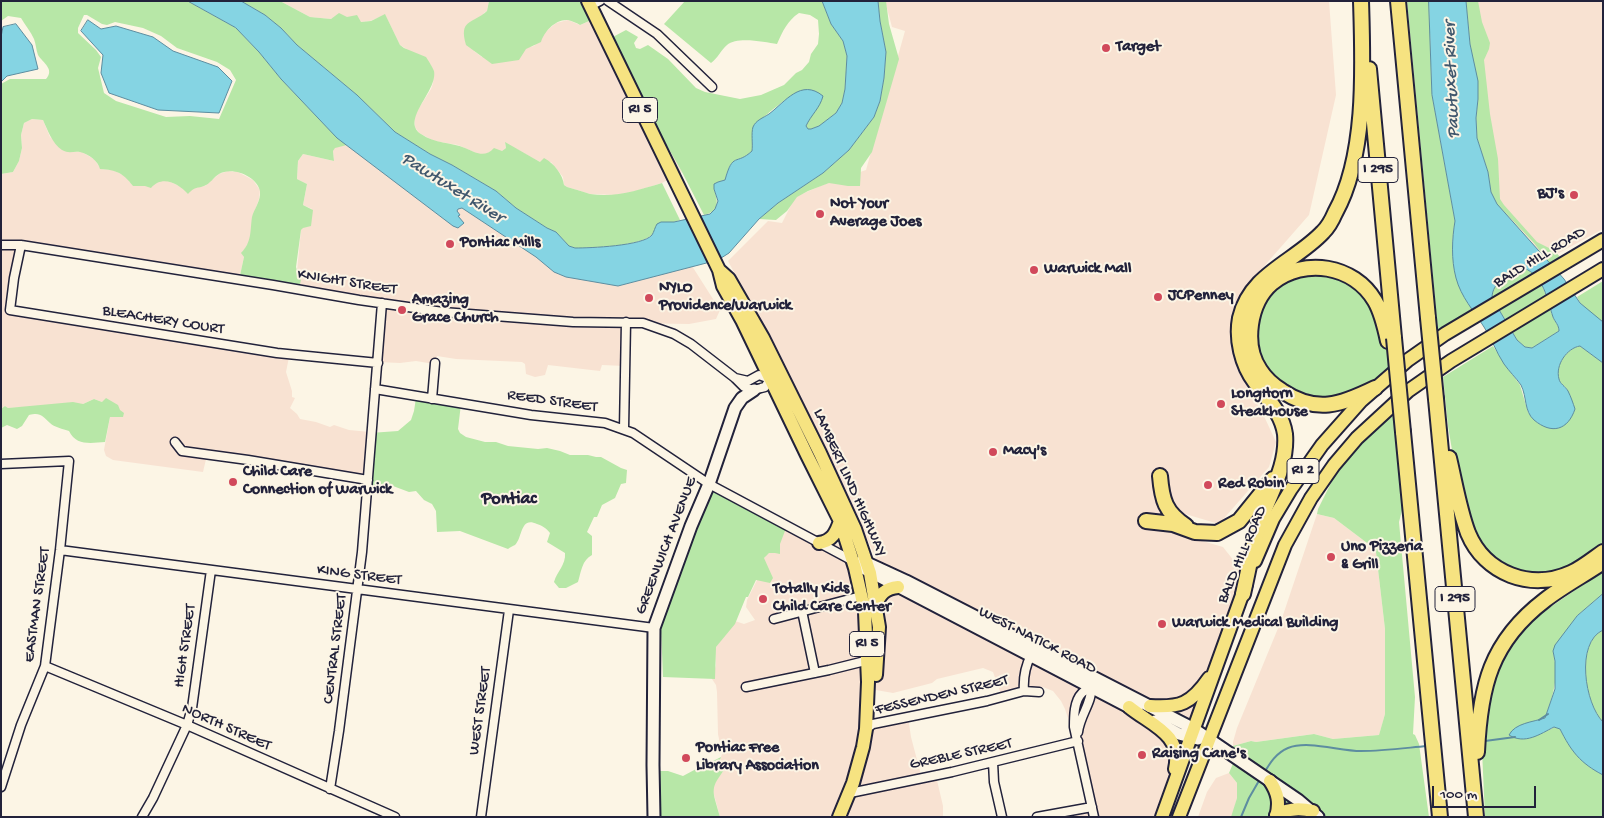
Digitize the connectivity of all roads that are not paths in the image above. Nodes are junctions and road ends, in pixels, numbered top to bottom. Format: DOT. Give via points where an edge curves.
graph roads {
  1 [pos="608,1"];
  2 [pos="1362,1"];
  3 [pos="1398,1"];
  4 [pos="592,3"];
  5 [pos="712,87"];
  6 [pos="1603,240"];
  7 [pos="1,245"];
  8 [pos="22,245"];
  9 [pos="1603,269"];
  10 [pos="382,303"];
  11 [pos="626,322"];
  12 [pos="1391,340"];
  13 [pos="435,363"];
  14 [pos="378,364"];
  15 [pos="735,378"];
  16 [pos="776,378"];
  17 [pos="1375,388"];
  18 [pos="376,389"];
  19 [pos="754,390"];
  20 [pos="432,399"];
  21 [pos="1437,405"];
  22 [pos="624,429"];
  23 [pos="175,442"];
  24 [pos="1,464"];
  25 [pos="1280,468"];
  26 [pos="1160,476"];
  27 [pos="368,480"];
  28 [pos="709,484"];
  29 [pos="840,521"];
  30 [pos="1146,521"];
  31 [pos="1195,532"];
  32 [pos="819,542"];
  33 [pos="60,550"];
  34 [pos="1603,552"];
  35 [pos="853,562"];
  36 [pos="1603,562"];
  37 [pos="869,568"];
  38 [pos="210,570"];
  39 [pos="898,587"];
  40 [pos="358,588"];
  41 [pos="1242,594"];
  42 [pos="861,596"];
  43 [pos="876,606"];
  44 [pos="509,610"];
  45 [pos="802,611"];
  46 [pos="774,619"];
  47 [pos="654,628"];
  48 [pos="1031,656"];
  49 [pos="865,661"];
  50 [pos="45,666"];
  51 [pos="1217,666"];
  52 [pos="815,673"];
  53 [pos="1093,683"];
  54 [pos="746,687"];
  55 [pos="1024,692"];
  56 [pos="1039,692"];
  57 [pos="1150,706"];
  58 [pos="1129,707"];
  59 [pos="187,725"];
  60 [pos="866,729"];
  61 [pos="1193,734"];
  62 [pos="1210,739"];
  63 [pos="1078,742"];
  64 [pos="993,762"];
  65 [pos="1265,778"];
  66 [pos="1,787"];
  67 [pos="330,789"];
  68 [pos="850,793"];
  69 [pos="1475,798"];
  70 [pos="1092,807"];
  71 [pos="1163,813"];
  72 [pos="1316,814"];
  73 [pos="1276,816"];
  74 [pos="142,817"];
  75 [pos="395,817"];
  76 [pos="481,817"];
  77 [pos="654,817"];
  78 [pos="839,817"];
  79 [pos="1002,817"];
  80 [pos="1037,817"];
  81 [pos="1094,817"];
  82 [pos="1179,817"];
  83 [pos="1440,817"];
  84 [pos="1476,817"];
  1 -- 5 [label="street" via="657,34"];
  2 -- 12 [label="highway, I 295"];
  2 -- 25 [label="highway" via="1359,128 1346,189 1323,232 1254,288 1240,319 1240,348 1246,367 1278,413 1284,428 1285,444"];
  3 -- 21 [label="highway, I 295, bridge"];
  4 -- 16 [label="main road, LAMBERT LIND HIGHWAY / RI 5" via="716,265 753,319"];
  6 -- 17 [label="main road, BALD HILL ROAD / RI 2" via="1458,326 1420,351"];
  7 -- 8 [label="street, KNIGHT STREET"];
  8 -- 10 [label="street, KNIGHT STREET"];
  8 -- 14 [label="street, BLEACHERY COURT" via="10,310 277,353"];
  9 -- 62 [label="main road, RI 2" via="1473,347 1408,391 1357,438 1322,481 1292,529"];
  10 -- 11 [label="street, KNIGHT STREET" via="496,317"];
  10 -- 14 [label="street, CENTRAL STREET"];
  11 -- 15 [label="street, KNIGHT STREET" via="644,323 674,334"];
  11 -- 22 [label="street"];
  12 -- 17 [label="highway" via="1368,292 1350,276 1328,268 1304,268 1281,277 1264,293 1253,315 1250,345 1254,359 1269,380 1289,396 1300,402 1323,405 1346,402"];
  12 -- 83 [label="highway, I 295, bridge" via="1397,407 1403,432"];
  13 -- 20 [label="street"];
  14 -- 18 [label="street, CENTRAL STREET"];
  15 -- 16 [label="street" via="748,381 759,375"];
  15 -- 19 [label="street, KNIGHT STREET" via="744,387"];
  16 -- 19 [label="street" via="765,387"];
  16 -- 29 [label="main road, LAMBERT LIND HIGHWAY / RI 5"];
  16 -- 37 [label="main road, LAMBERT LIND HIGHWAY / RI 5" via="836,486"];
  17 -- 41 [label="main road, BALD HILL ROAD / RI 2" via="1322,444 1291,489 1273,519"];
  18 -- 20 [label="street, REED STREET"];
  18 -- 27 [label="street, CENTRAL STREET"];
  19 -- 28 [label="main road, GREENWICH AVENUE" via="742,398 736,408"];
  20 -- 22 [label="street, REED STREET" via="605,423"];
  21 -- 34 [label="highway" via="1468,534 1487,560 1511,576 1533,581 1571,573"];
  21 -- 69 [label="highway, I 295"];
  22 -- 28 [label="street, REED STREET"];
  23 -- 27 [label="street" via="182,451"];
  24 -- 33 [label="street, EASTMAN STREET" via="69,461"];
  25 -- 31 [label="highway" via="1239,521 1217,533"];
  25 -- 41 [label="highway" via="1258,527"];
  26 -- 31 [label="highway" via="1166,506 1176,519"];
  27 -- 40 [label="street, CENTRAL STREET"];
  28 -- 32 [label="street, WEST NATICK ROAD"];
  28 -- 47 [label="main road, GREENWICH AVENUE"];
  29 -- 32 [label="main road" via="832,538"];
  29 -- 35 [label="main road, LAMBERT LIND HIGHWAY / RI 5"];
  30 -- 31 [label="highway" via="1173,524"];
  32 -- 35 [label="street, WEST NATICK ROAD"];
  33 -- 38 [label="street, KING STREET"];
  33 -- 50 [label="street, EASTMAN STREET"];
  35 -- 37 [label="main road, WEST NATICK ROAD"];
  35 -- 42 [label="main road, LAMBERT LIND HIGHWAY / RI 5"];
  36 -- 69 [label="highway" via="1526,615 1498,652 1486,681 1480,712"];
  37 -- 39 [label="main road, WEST NATICK ROAD"];
  37 -- 43 [label="main road, LAMBERT LIND HIGHWAY / RI 5"];
  37 -- 53 [label="main road, WEST NATICK ROAD" via="906,581"];
  38 -- 40 [label="street, KING STREET"];
  38 -- 59 [label="street, HIGH STREET"];
  39 -- 43 [label="main road" via="883,593"];
  39 -- 48 [label="main road, WEST NATICK ROAD"];
  40 -- 44 [label="street, KING STREET"];
  40 -- 67 [label="street, CENTRAL STREET"];
  41 -- 51 [label="main road, BALD HILL ROAD / RI 2"];
  42 -- 45 [label="street"];
  42 -- 60 [label="main road, LAMBERT LIND HIGHWAY / RI 5" via="868,660"];
  43 -- 60 [label="main road, LAMBERT LIND HIGHWAY / RI 5" via="879,627 876,684 873,711"];
  44 -- 47 [label="street, KING STREET"];
  44 -- 76 [label="street, WEST STREET"];
  45 -- 46 [label="street"];
  45 -- 52 [label="street"];
  47 -- 77 [label="main road, GREENWICH AVENUE"];
  48 -- 53 [label="main road, WEST NATICK ROAD"];
  48 -- 55 [label="street, FESSENDEN STREET" via="1025,669"];
  49 -- 52 [label="street"];
  50 -- 59 [label="street, NORTH STREET"];
  50 -- 66 [label="street, EASTMAN STREET" via="13,746"];
  51 -- 57 [label="main road" via="1205,684 1182,705"];
  51 -- 61 [label="main road, BALD HILL ROAD / RI 2"];
  52 -- 54 [label="street"];
  53 -- 57 [label="main road, WEST NATICK ROAD"];
  53 -- 58 [label="main road, WEST NATICK ROAD"];
  53 -- 63 [label="street" via="1079,724"];
  55 -- 56 [label="street, FESSENDEN STREET"];
  55 -- 60 [label="street, FESSENDEN STREET" via="874,724"];
  57 -- 61 [label="main road, WEST NATICK ROAD"];
  58 -- 61 [label="main road, WEST NATICK ROAD" via="1179,734"];
  58 -- 71 [label="main road" via="1170,737 1175,747 1177,760"];
  59 -- 67 [label="street, NORTH STREET"];
  59 -- 74 [label="street, HIGH STREET"];
  60 -- 68 [label="main road, LAMBERT LIND HIGHWAY / RI 5"];
  61 -- 62 [label="main road, WEST NATICK ROAD"];
  61 -- 71 [label="main road, BALD HILL ROAD / RI 2"];
  62 -- 65 [label="main road, WEST NATICK ROAD"];
  62 -- 82 [label="main road, RI 2"];
  63 -- 64 [label="street, GREBLE STREET"];
  63 -- 70 [label="street"];
  64 -- 68 [label="street, GREBLE STREET"];
  64 -- 79 [label="street"];
  65 -- 72 [label="main road, WEST NATICK ROAD"];
  65 -- 73 [label="main road" via="1278,794"];
  67 -- 75 [label="street, NORTH STREET"];
  68 -- 78 [label="main road, LAMBERT LIND HIGHWAY / RI 5"];
  69 -- 84 [label="highway, I 295"];
  70 -- 80 [label="street"];
  70 -- 81 [label="street"];
  72 -- 73 [label="main road" via="1303,809 1284,810"];
}
